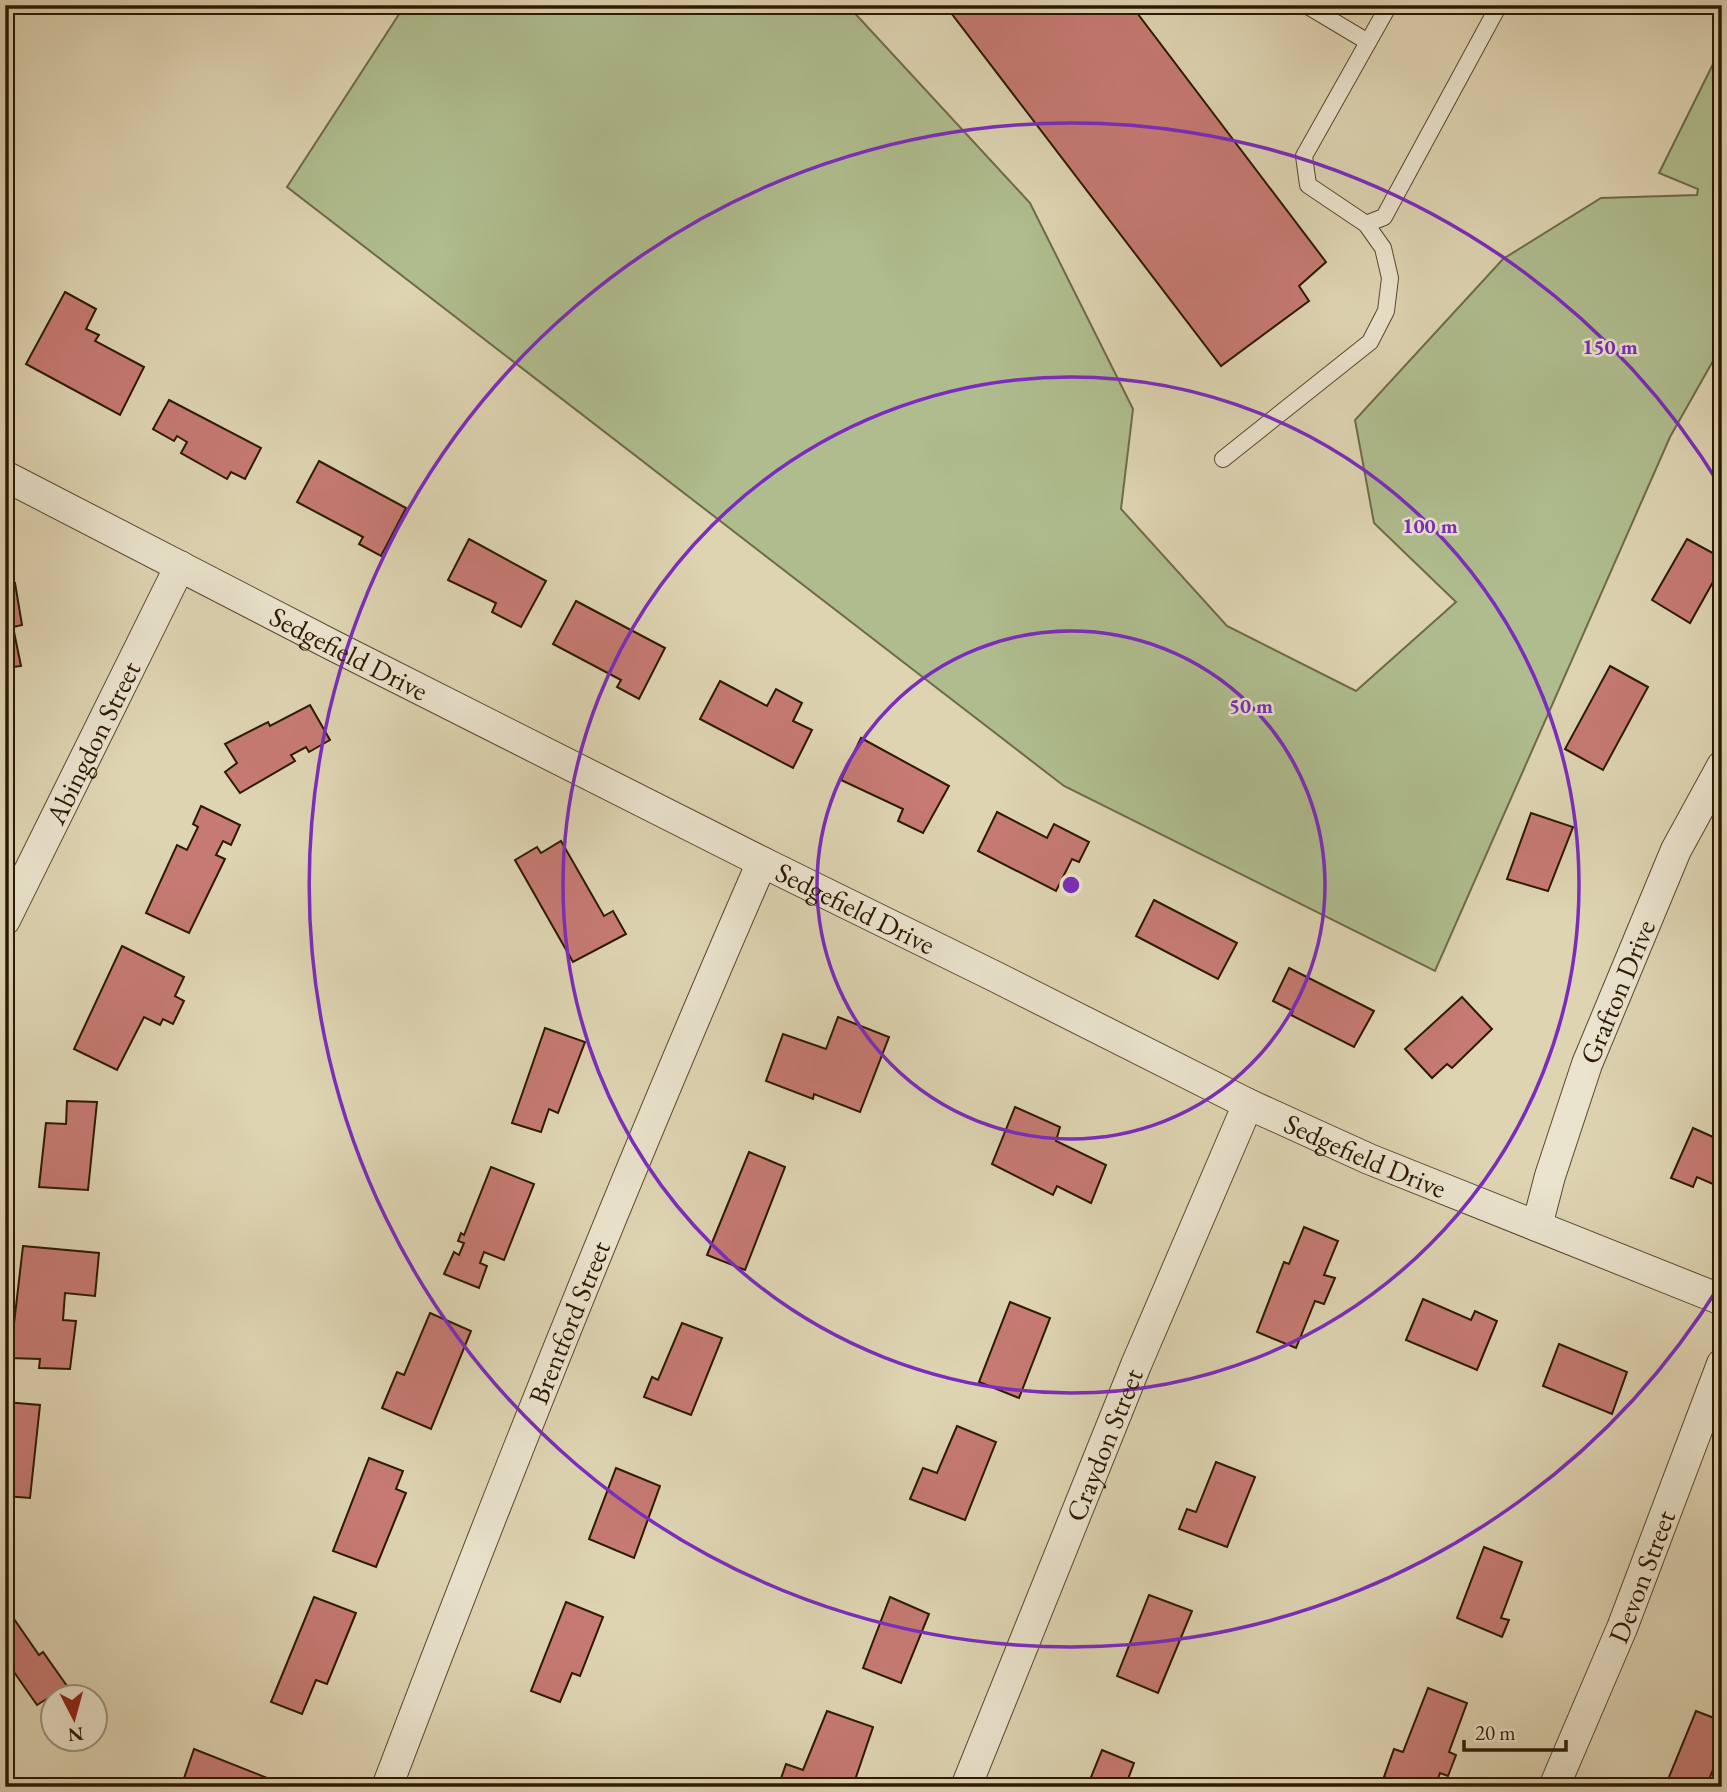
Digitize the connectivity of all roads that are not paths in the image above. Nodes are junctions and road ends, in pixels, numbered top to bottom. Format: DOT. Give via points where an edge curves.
graph roads {
  1 [pos="1306,5"];
  2 [pos="1389,5"];
  3 [pos="1499,5"];
  4 [pos="1368,43"];
  5 [pos="1366,224"];
  6 [pos="1223,459"];
  7 [pos="5,476"];
  8 [pos="180,566"];
  9 [pos="1722,766"];
  10 [pos="762,862"];
  11 [pos="5,920"];
  12 [pos="1248,1104"];
  13 [pos="1536,1226"];
  14 [pos="1722,1300"];
  15 [pos="1722,1364"];
  16 [pos="387,1787"];
  17 [pos="966,1787"];
  18 [pos="1554,1787"];
  1 -- 4 [label="lane"];
  2 -- 4 [label="lane"];
  3 -- 5 [label="lane" via="1384,217"];
  4 -- 5 [label="lane" via="1304,156 1308,186"];
  5 -- 6 [label="lane" via="1383,248 1390,278 1386,311 1370,342"];
  7 -- 8 [label="street, Sedgefield Drive"];
  8 -- 10 [label="street, Sedgefield Drive"];
  8 -- 11 [label="street, Abingdon Street"];
  9 -- 13 [label="street, Grafton Drive" via="1676,849 1587,1064"];
  10 -- 12 [label="street, Sedgefield Drive"];
  10 -- 16 [label="street, Brentford Street" via="595,1257"];
  12 -- 13 [label="street, Sedgefield Drive"];
  12 -- 17 [label="street, Craydon Street" via="1136,1365"];
  13 -- 14 [label="street, Sedgefield Drive"];
  15 -- 18 [label="street, Devon Street" via="1622,1628"];
}
